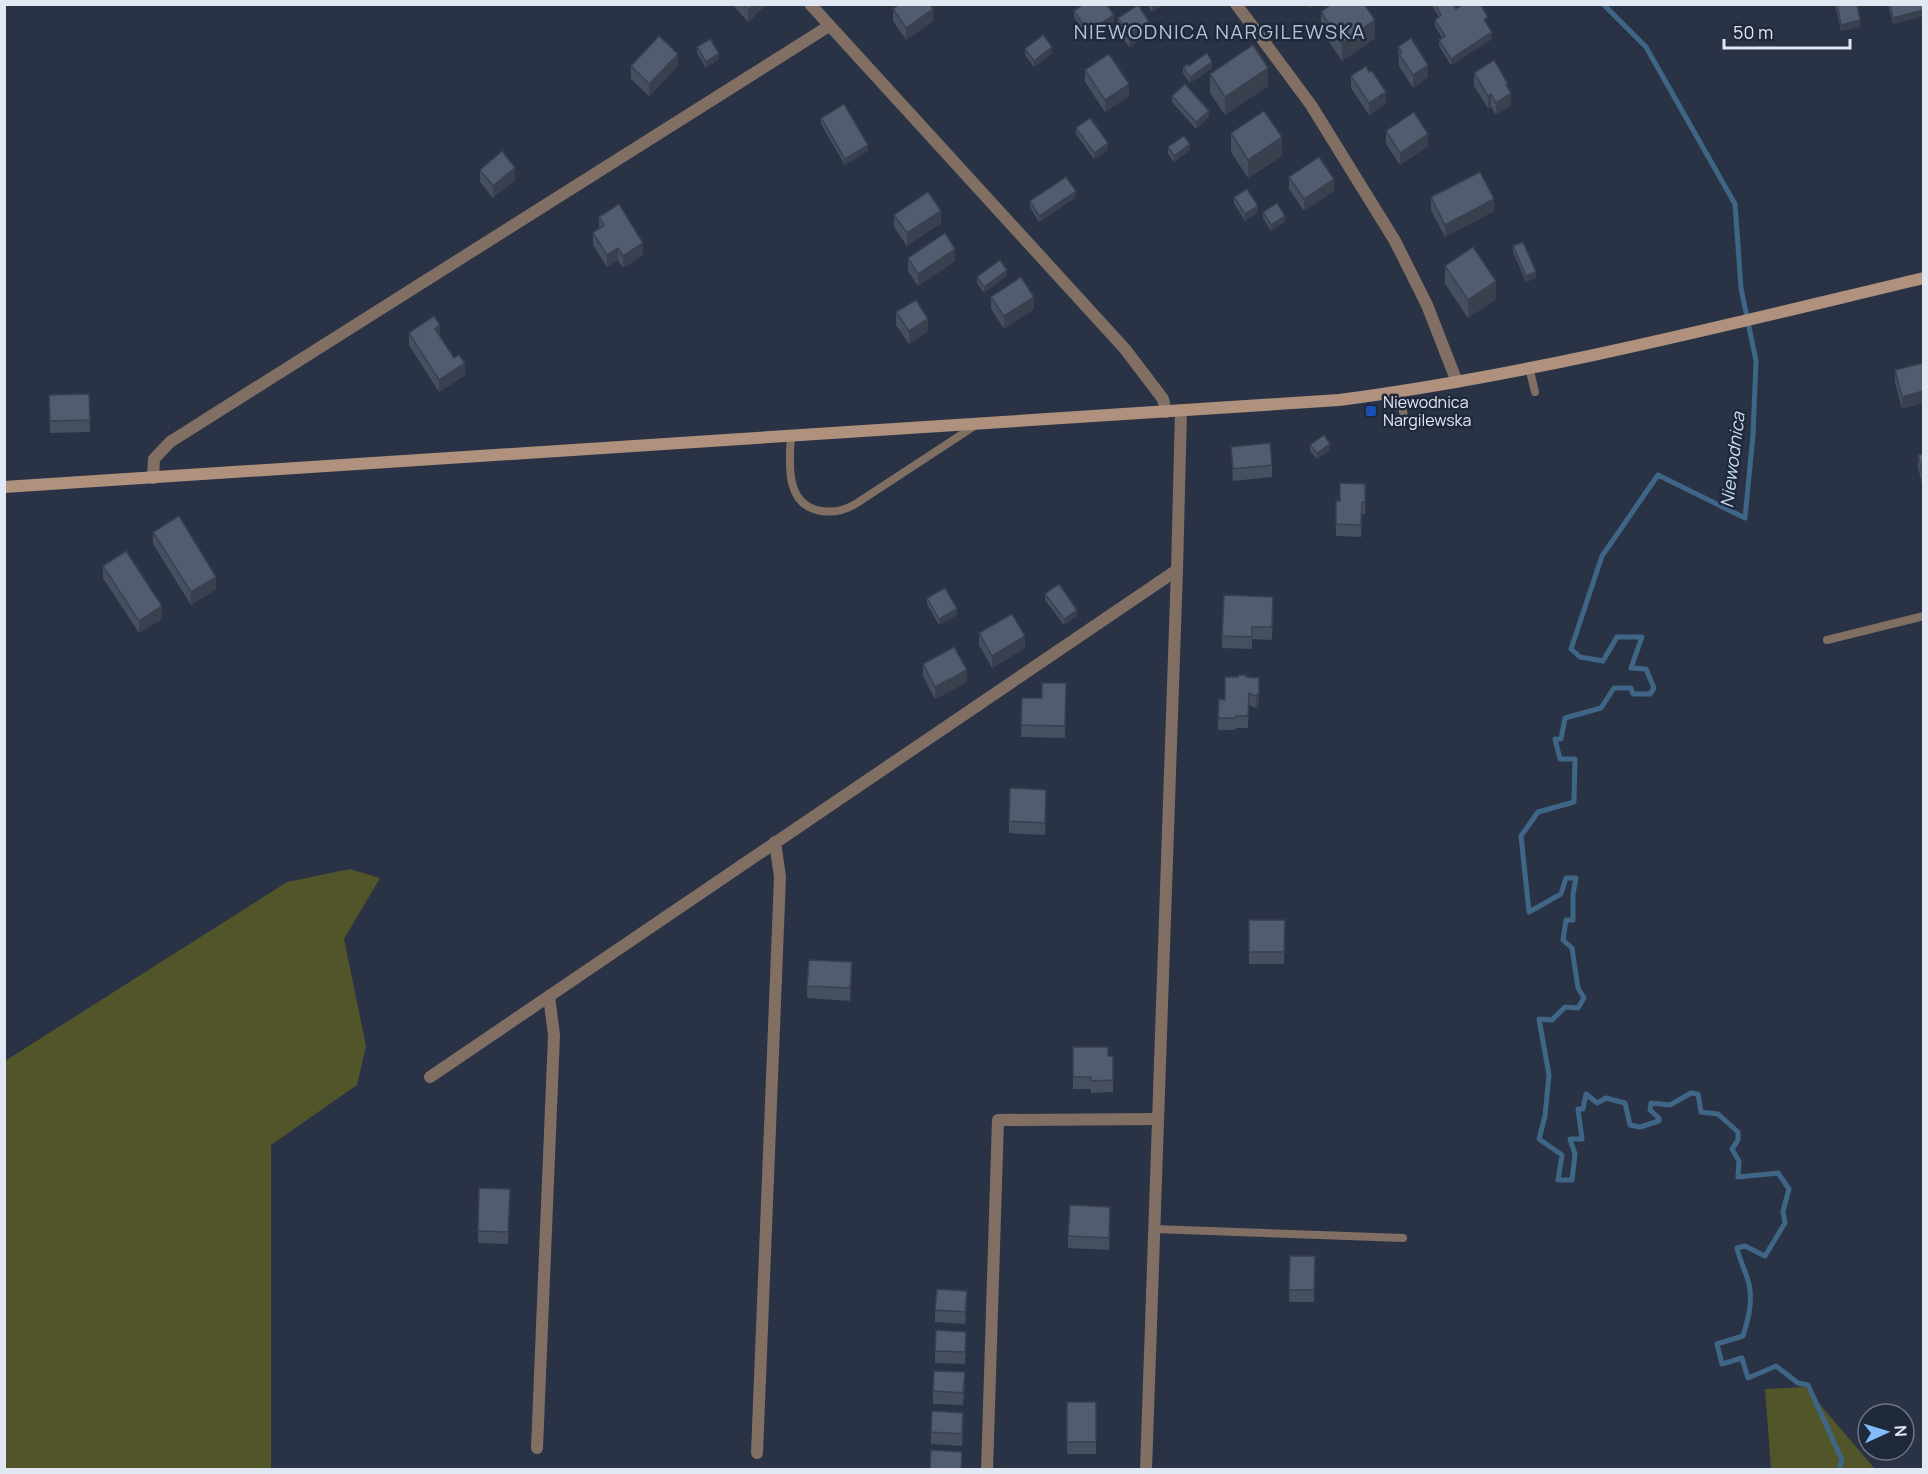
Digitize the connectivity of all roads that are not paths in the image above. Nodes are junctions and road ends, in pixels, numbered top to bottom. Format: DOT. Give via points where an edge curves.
graph roads {
  1 [pos="810,4"];
  2 [pos="1236,4"];
  3 [pos="830,26"];
  4 [pos="1923,278"];
  5 [pos="1529,367"];
  6 [pos="1457,382"];
  7 [pos="1400,392"];
  8 [pos="1535,392"];
  9 [pos="1181,411"];
  10 [pos="1166,412"];
  11 [pos="1404,417"];
  12 [pos="976,424"];
  13 [pos="791,436"];
  14 [pos="153,478"];
  15 [pos="4,487"];
  16 [pos="1177,570"];
  17 [pos="1923,616"];
  18 [pos="1827,640"];
  19 [pos="775,842"];
  20 [pos="549,996"];
  21 [pos="430,1077"];
  22 [pos="1158,1119"];
  23 [pos="1154,1229"];
  24 [pos="1403,1238"];
  25 [pos="537,1448"];
  26 [pos="757,1453"];
  27 [pos="987,1470"];
  28 [pos="1146,1470"];
  1 -- 3 [label="street"];
  2 -- 6 [label="street" via="1311,105 1395,241 1427,305"];
  3 -- 10 [label="street" via="1125,350 1163,399"];
  3 -- 14 [label="street" via="170,442 154,459"];
  4 -- 5 [label="street"];
  5 -- 6 [label="street"];
  5 -- 8 [label="lane"];
  6 -- 7 [label="street"];
  7 -- 9 [label="street"];
  7 -- 11 [label="lane"];
  9 -- 10 [label="street"];
  9 -- 16 [label="street"];
  10 -- 12 [label="street"];
  12 -- 13 [label="street"];
  12 -- 13 [label="lane" via="857,503 824,512 810,509 792,487"];
  13 -- 14 [label="street"];
  14 -- 15 [label="street"];
  16 -- 19 [label="street"];
  16 -- 22 [label="street"];
  17 -- 18 [label="lane"];
  19 -- 20 [label="street"];
  19 -- 26 [label="street" via="780,877"];
  20 -- 21 [label="street"];
  20 -- 25 [label="street" via="554,1035"];
  22 -- 23 [label="street"];
  22 -- 27 [label="street" via="998,1120"];
  23 -- 24 [label="lane"];
  23 -- 28 [label="street"];
}
